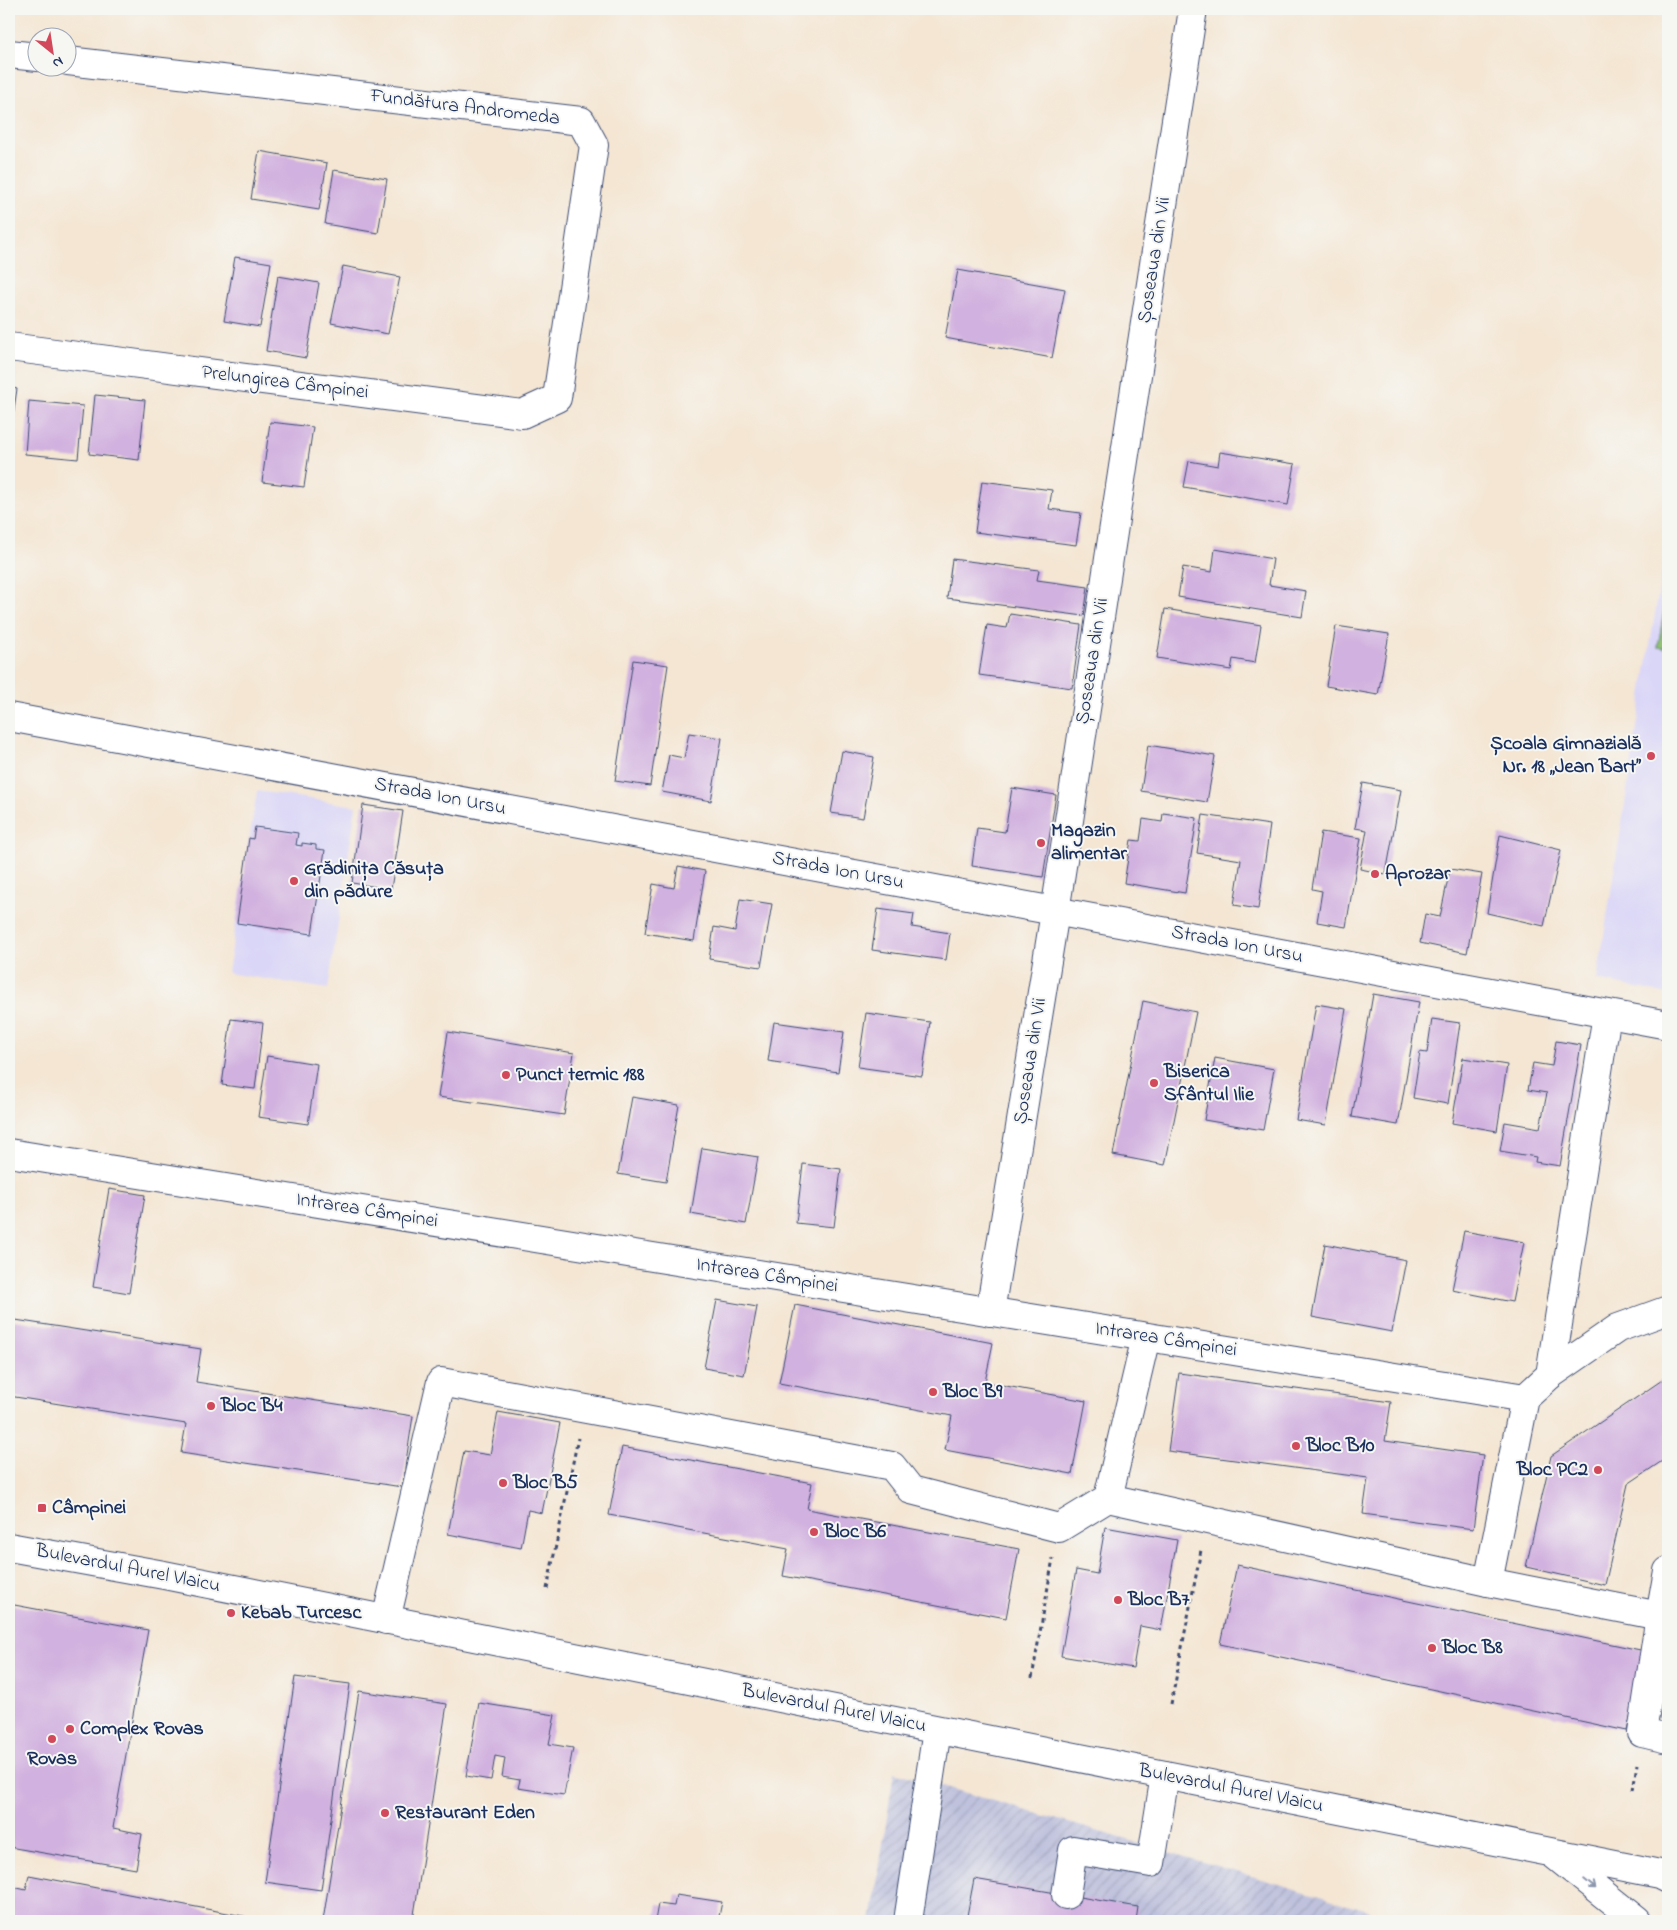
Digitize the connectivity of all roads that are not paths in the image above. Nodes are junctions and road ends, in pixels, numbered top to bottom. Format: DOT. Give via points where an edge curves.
graph roads {
  1 [pos="1193,9"];
  2 [pos="9,54"];
  3 [pos="28,56"];
  4 [pos="78,62"];
  5 [pos="9,347"];
  6 [pos="557,398"];
  7 [pos="9,717"];
  8 [pos="1055,912"];
  9 [pos="1607,1014"];
  10 [pos="1668,1025"];
  11 [pos="9,1153"];
  12 [pos="1668,1310"];
  13 [pos="990,1312"];
  14 [pos="1146,1337"];
  15 [pos="1550,1375"];
  16 [pos="1525,1398"];
  17 [pos="1108,1498"];
  18 [pos="9,1546"];
  19 [pos="1668,1571"];
  20 [pos="1488,1582"];
  21 [pos="1660,1616"];
  22 [pos="386,1620"];
  23 [pos="937,1730"];
  24 [pos="1668,1739"];
  25 [pos="1165,1775"];
  26 [pos="1552,1853"];
  27 [pos="1665,1875"];
  28 [pos="1066,1895"];
  29 [pos="908,1921"];
  30 [pos="1637,1921"];
  1 -- 8 [label="street, Șoseaua din Vii"];
  2 -- 3 [label="street"];
  4 -- 6 [label="street, Fundătura Andromeda" via="581,121 594,145"];
  5 -- 6 [label="street, Prelungirea Câmpinei" via="522,414"];
  7 -- 8 [label="street, Strada Ion Ursu"];
  8 -- 9 [label="street, Strada Ion Ursu"];
  8 -- 13 [label="street, Șoseaua din Vii"];
  9 -- 10 [label="street, Strada Ion Ursu"];
  9 -- 15 [label="street"];
  11 -- 13 [label="street, Intrarea Câmpinei"];
  12 -- 15 [label="street" via="1618,1328"];
  13 -- 14 [label="street, Intrarea Câmpinei"];
  14 -- 16 [label="street, Intrarea Câmpinei"];
  14 -- 17 [label="street"];
  15 -- 16 [label="street"];
  16 -- 20 [label="street"];
  17 -- 20 [label="street"];
  17 -- 22 [label="street" via="1059,1528 911,1490 892,1466 441,1382"];
  18 -- 22 [label="street, Bulevardul Aurel Vlaicu"];
  19 -- 21 [label="street"];
  20 -- 21 [label="street"];
  21 -- 24 [label="street" via="1642,1733"];
  22 -- 23 [label="street, Bulevardul Aurel Vlaicu"];
  23 -- 25 [label="street, Bulevardul Aurel Vlaicu"];
  23 -- 29 [label="street"];
  25 -- 26 [label="street, Bulevardul Aurel Vlaicu"];
  25 -- 28 [label="street" via="1151,1863 1073,1850"];
  26 -- 27 [label="street, Bulevardul Aurel Vlaicu"];
  26 -- 30 [label="street, one-way"];
}
